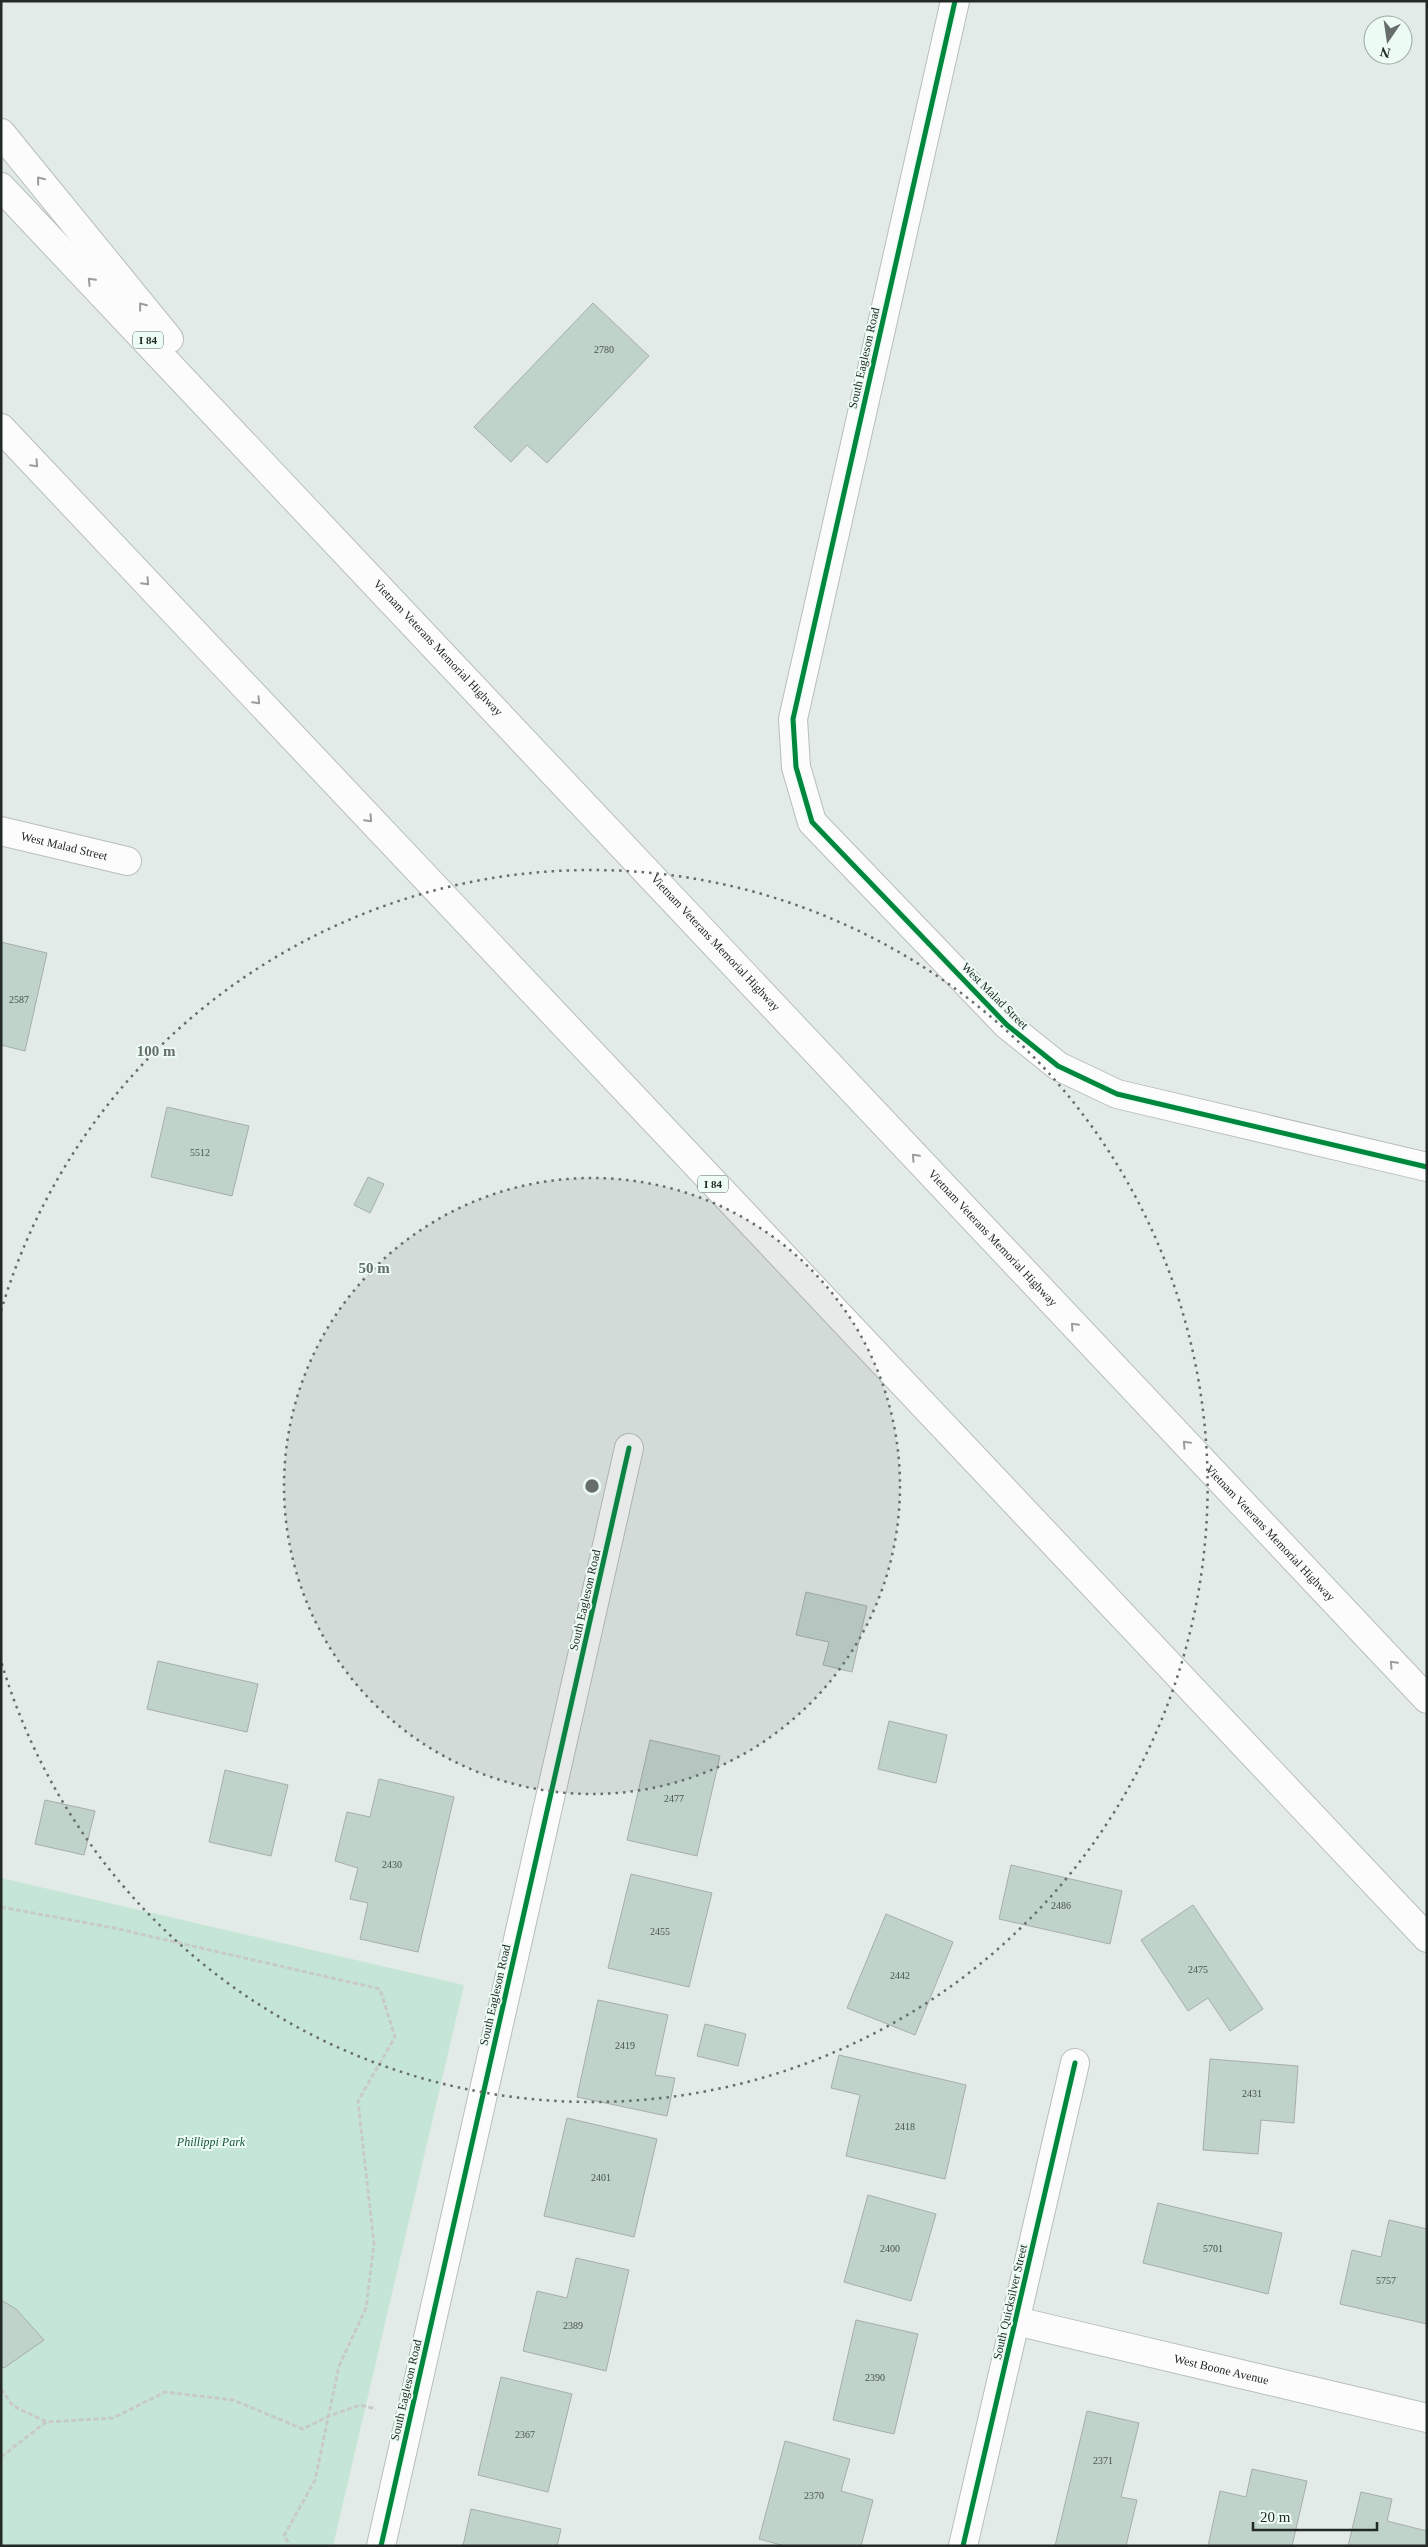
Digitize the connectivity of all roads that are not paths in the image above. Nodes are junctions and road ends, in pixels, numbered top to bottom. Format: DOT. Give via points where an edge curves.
graph roads {
  1 [pos="955,1"];
  2 [pos="1,133"];
  3 [pos="1,187"];
  4 [pos="1,428"];
  5 [pos="294,494"];
  6 [pos="793,719"];
  7 [pos="1,831"];
  8 [pos="127,861"];
  9 [pos="1427,1167"];
  10 [pos="629,1448"];
  11 [pos="1427,1700"];
  12 [pos="1427,1938"];
  13 [pos="1075,2063"];
  14 [pos="1016,2321"];
  15 [pos="1427,2418"];
  16 [pos="381,2546"];
  17 [pos="963,2546"];
  1 -- 6 [label="main road, South Eagleson Road"];
  5 -- 2 [label="main road, one-way"];
  5 -- 3 [label="main road, Vietnam Veterans Memorial Highway / I 84, one-way"];
  4 -- 12 [label="main road, I 84, one-way"];
  11 -- 5 [label="main road, Vietnam Veterans Memorial Highway / I 84, one-way"];
  6 -- 9 [label="main road, West Malad Street" via="796,767 812,822 1007,1025 1058,1066 1117,1094"];
  7 -- 8 [label="main road, West Malad Street"];
  10 -- 16 [label="main road, South Eagleson Road"];
  13 -- 14 [label="main road, South Quicksilver Street"];
  14 -- 15 [label="main road, West Boone Avenue"];
  14 -- 17 [label="main road, South Quicksilver Street"];
}
